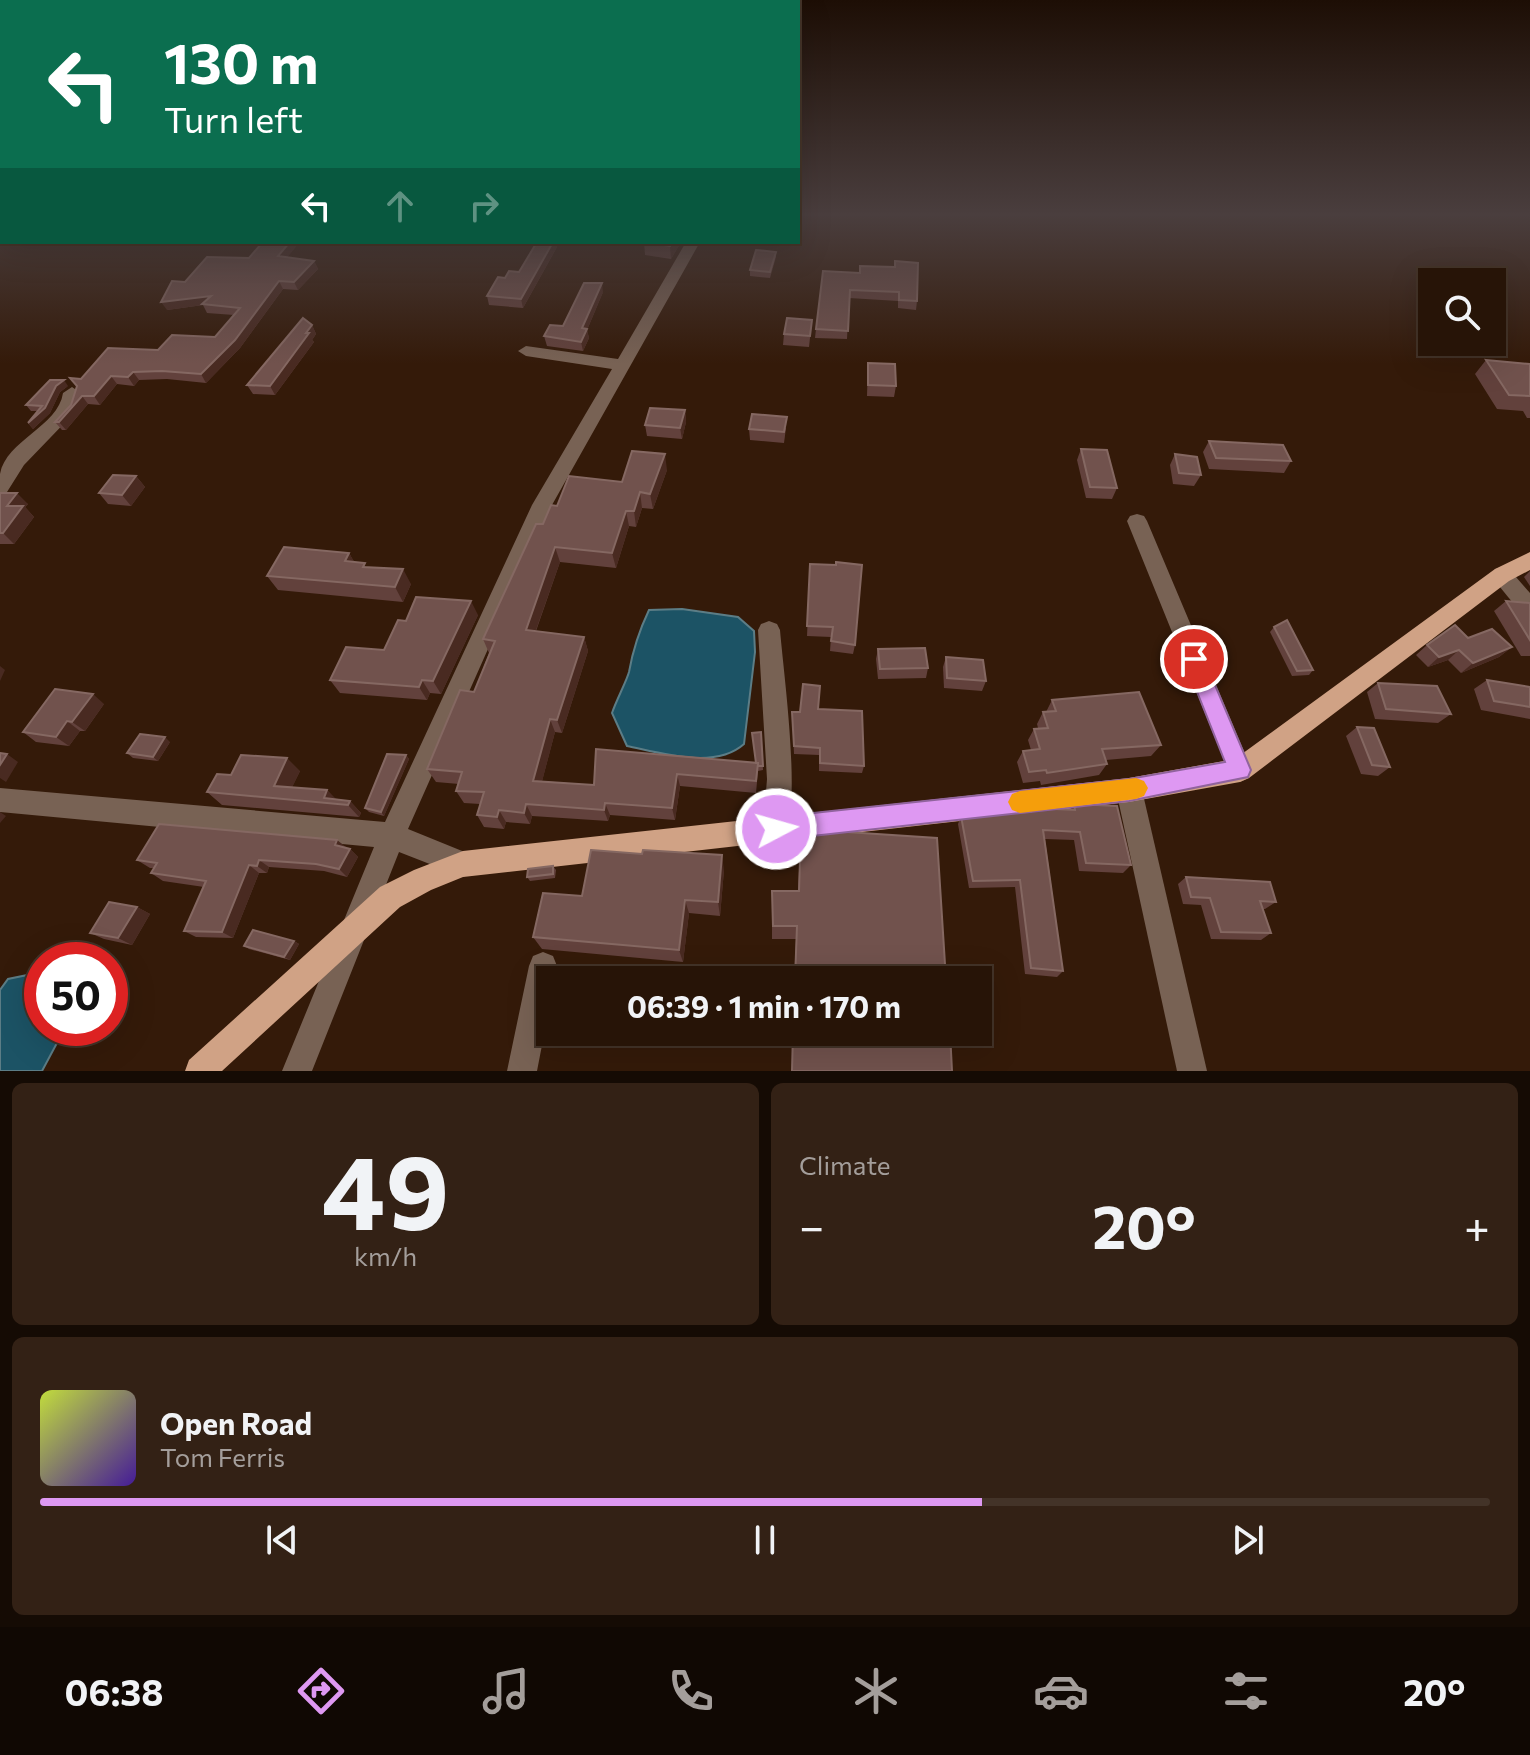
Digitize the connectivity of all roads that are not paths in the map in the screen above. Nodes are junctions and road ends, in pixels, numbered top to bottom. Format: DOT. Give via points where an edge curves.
graph roads {
  1 [pos="680,264"];
  2 [pos="526,351"];
  3 [pos="623,365"];
  4 [pos="72,393"];
  5 [pos="0,487"];
  6 [pos="1137,521"];
  7 [pos="1530,560"];
  8 [pos="1502,575"];
  9 [pos="1530,608"];
  10 [pos="769,630"];
  11 [pos="1240,770"];
  12 [pos="1129,790"];
  13 [pos="0,800"];
  14 [pos="776,829"];
  15 [pos="392,836"];
  16 [pos="463,864"];
  17 [pos="350,933"];
  18 [pos="536,1001"];
  19 [pos="200,1071"];
  20 [pos="297,1071"];
  21 [pos="522,1071"];
  22 [pos="1192,1071"];
  1 -- 3 [label="street"];
  2 -- 3 [label="street"];
  3 -- 15 [label="street" via="542,505"];
  4 -- 5 [label="street" via="70,407 17,460"];
  6 -- 11 [label="street"];
  7 -- 8 [label="main road"];
  8 -- 9 [label="street"];
  8 -- 11 [label="main road"];
  10 -- 14 [label="street" via="779,779"];
  11 -- 12 [label="main road"];
  12 -- 14 [label="main road"];
  12 -- 22 [label="street"];
  13 -- 15 [label="street"];
  14 -- 16 [label="main road"];
  15 -- 16 [label="street"];
  15 -- 17 [label="street"];
  16 -- 17 [label="main road" via="390,897"];
  17 -- 19 [label="main road"];
  17 -- 20 [label="street"];
  18 -- 21 [label="street"];
}
